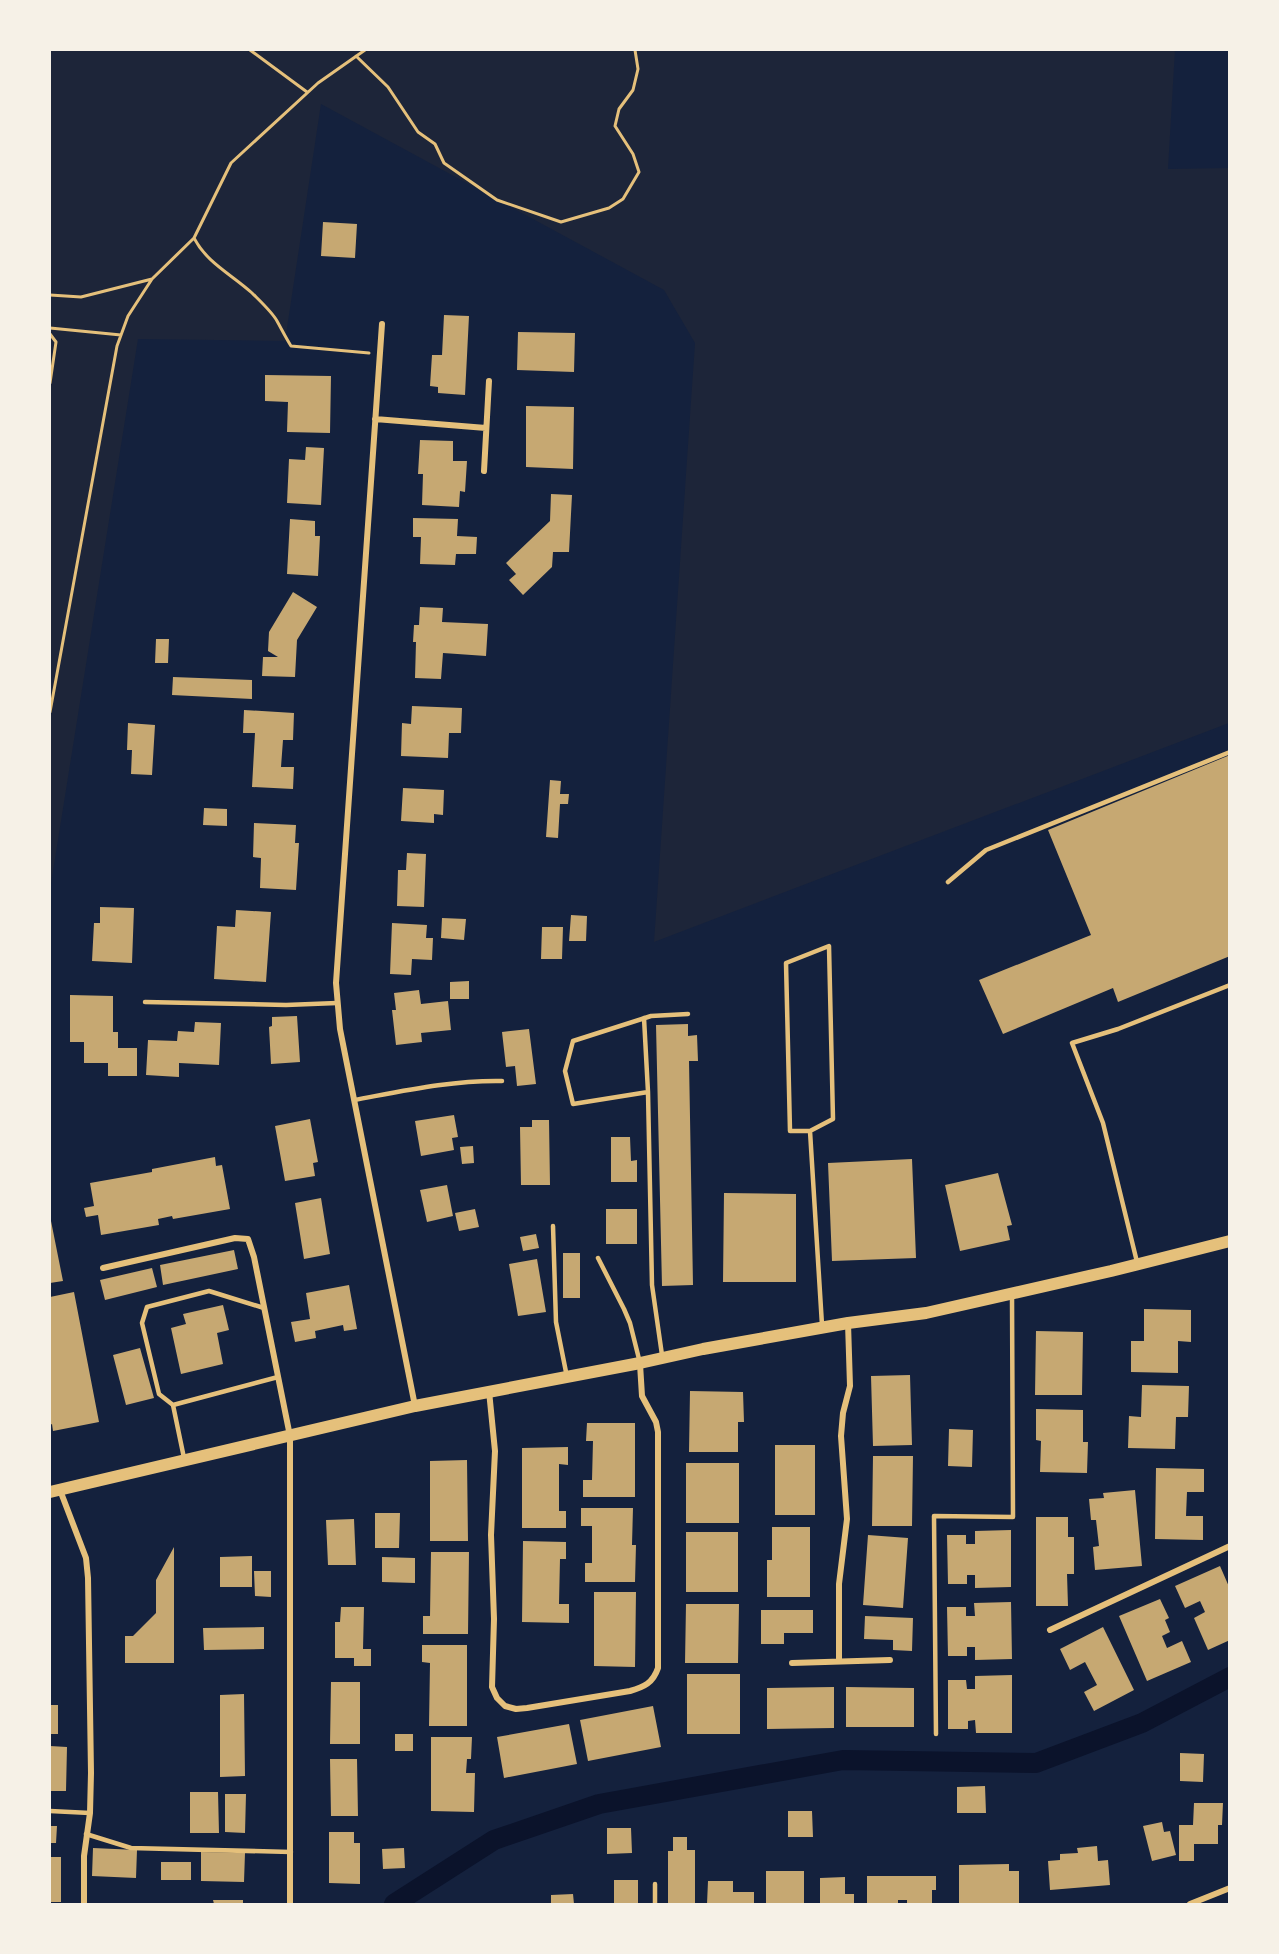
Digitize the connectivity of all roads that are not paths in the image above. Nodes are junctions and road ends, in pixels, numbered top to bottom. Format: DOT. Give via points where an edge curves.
graph roads {
  1 [pos="382,324"];
  2 [pos="489,381"];
  3 [pos="375,419"];
  4 [pos="486,428"];
  5 [pos="484,471"];
  6 [pos="1230,752"];
  7 [pos="948,882"];
  8 [pos="1230,985"];
  9 [pos="145,1002"];
  10 [pos="337,1003"];
  11 [pos="688,1014"];
  12 [pos="644,1018"];
  13 [pos="502,1081"];
  14 [pos="648,1092"];
  15 [pos="354,1100"];
  16 [pos="810,1131"];
  17 [pos="553,1226"];
  18 [pos="1230,1240"];
  19 [pos="598,1258"];
  20 [pos="1138,1265"];
  21 [pos="103,1268"];
  22 [pos="1012,1294"];
  23 [pos="264,1308"];
  24 [pos="848,1323"];
  25 [pos="822,1328"];
  26 [pos="663,1358"];
  27 [pos="640,1363"];
  28 [pos="278,1377"];
  29 [pos="567,1377"];
  30 [pos="489,1391"];
  31 [pos="173,1405"];
  32 [pos="415,1406"];
  33 [pos="290,1436"];
  34 [pos="184,1461"];
  35 [pos="55,1491"];
  36 [pos="1230,1546"];
  37 [pos="1050,1630"];
  38 [pos="890,1660"];
  39 [pos="839,1661"];
  40 [pos="792,1663"];
  41 [pos="936,1734"];
  42 [pos="50,1811"];
  43 [pos="90,1813"];
  44 [pos="86,1834"];
  45 [pos="291,1852"];
  46 [pos="655,1884"];
  47 [pos="1230,1888"];
  48 [pos="84,1905"];
  49 [pos="290,1905"];
  50 [pos="655,1905"];
  51 [pos="1190,1905"];
  1 -- 3 [label="street"];
  2 -- 4 [label="street"];
  3 -- 4 [label="street"];
  3 -- 10 [label="street"];
  4 -- 5 [label="street"];
  6 -- 7 [label="lane" via="986,850"];
  8 -- 20 [label="lane" via="1072,1043 1103,1124"];
  9 -- 10 [label="lane"];
  10 -- 15 [label="street"];
  11 -- 12 [label="lane"];
  12 -- 14 [label="lane"];
  12 -- 14 [label="lane" via="573,1041 565,1071 573,1104"];
  13 -- 15 [label="lane" via="433,1085"];
  14 -- 26 [label="lane" via="652,1285"];
  15 -- 32 [label="street"];
  16 -- 16 [label="lane" via="833,1119 829,945 786,963 790,1131"];
  16 -- 25 [label="lane"];
  17 -- 29 [label="lane" via="556,1322"];
  18 -- 20 [label="main road"];
  19 -- 27 [label="lane" via="627,1316"];
  20 -- 22 [label="main road"];
  21 -- 23 [label="street" via="234,1238 248,1239"];
  22 -- 24 [label="main road" via="926,1313"];
  22 -- 41 [label="lane" via="1013,1516 934,1516"];
  23 -- 28 [label="street"];
  23 -- 31 [label="lane" via="209,1291 147,1307 142,1323 159,1394"];
  24 -- 25 [label="main road"];
  24 -- 39 [label="street" via="850,1386 841,1436 847,1518 839,1584"];
  25 -- 26 [label="main road"];
  26 -- 27 [label="main road"];
  27 -- 29 [label="main road"];
  27 -- 30 [label="street" via="642,1396 656,1422 659,1445 658,1668 650,1683 630,1691 516,1709 497,1698 492,1687 495,1451"];
  28 -- 31 [label="lane"];
  28 -- 33 [label="street"];
  29 -- 30 [label="main road"];
  30 -- 32 [label="main road"];
  31 -- 34 [label="lane"];
  32 -- 33 [label="main road"];
  33 -- 34 [label="main road"];
  33 -- 45 [label="street"];
  34 -- 35 [label="main road"];
  35 -- 43 [label="street" via="86,1558"];
  36 -- 37 [label="street"];
  38 -- 39 [label="street"];
  39 -- 40 [label="street"];
  42 -- 43 [label="lane"];
  43 -- 44 [label="street"];
  44 -- 45 [label="lane" via="131,1848"];
  44 -- 48 [label="street"];
  45 -- 49 [label="street"];
  46 -- 50 [label="lane"];
  47 -- 51 [label="street"];
}
